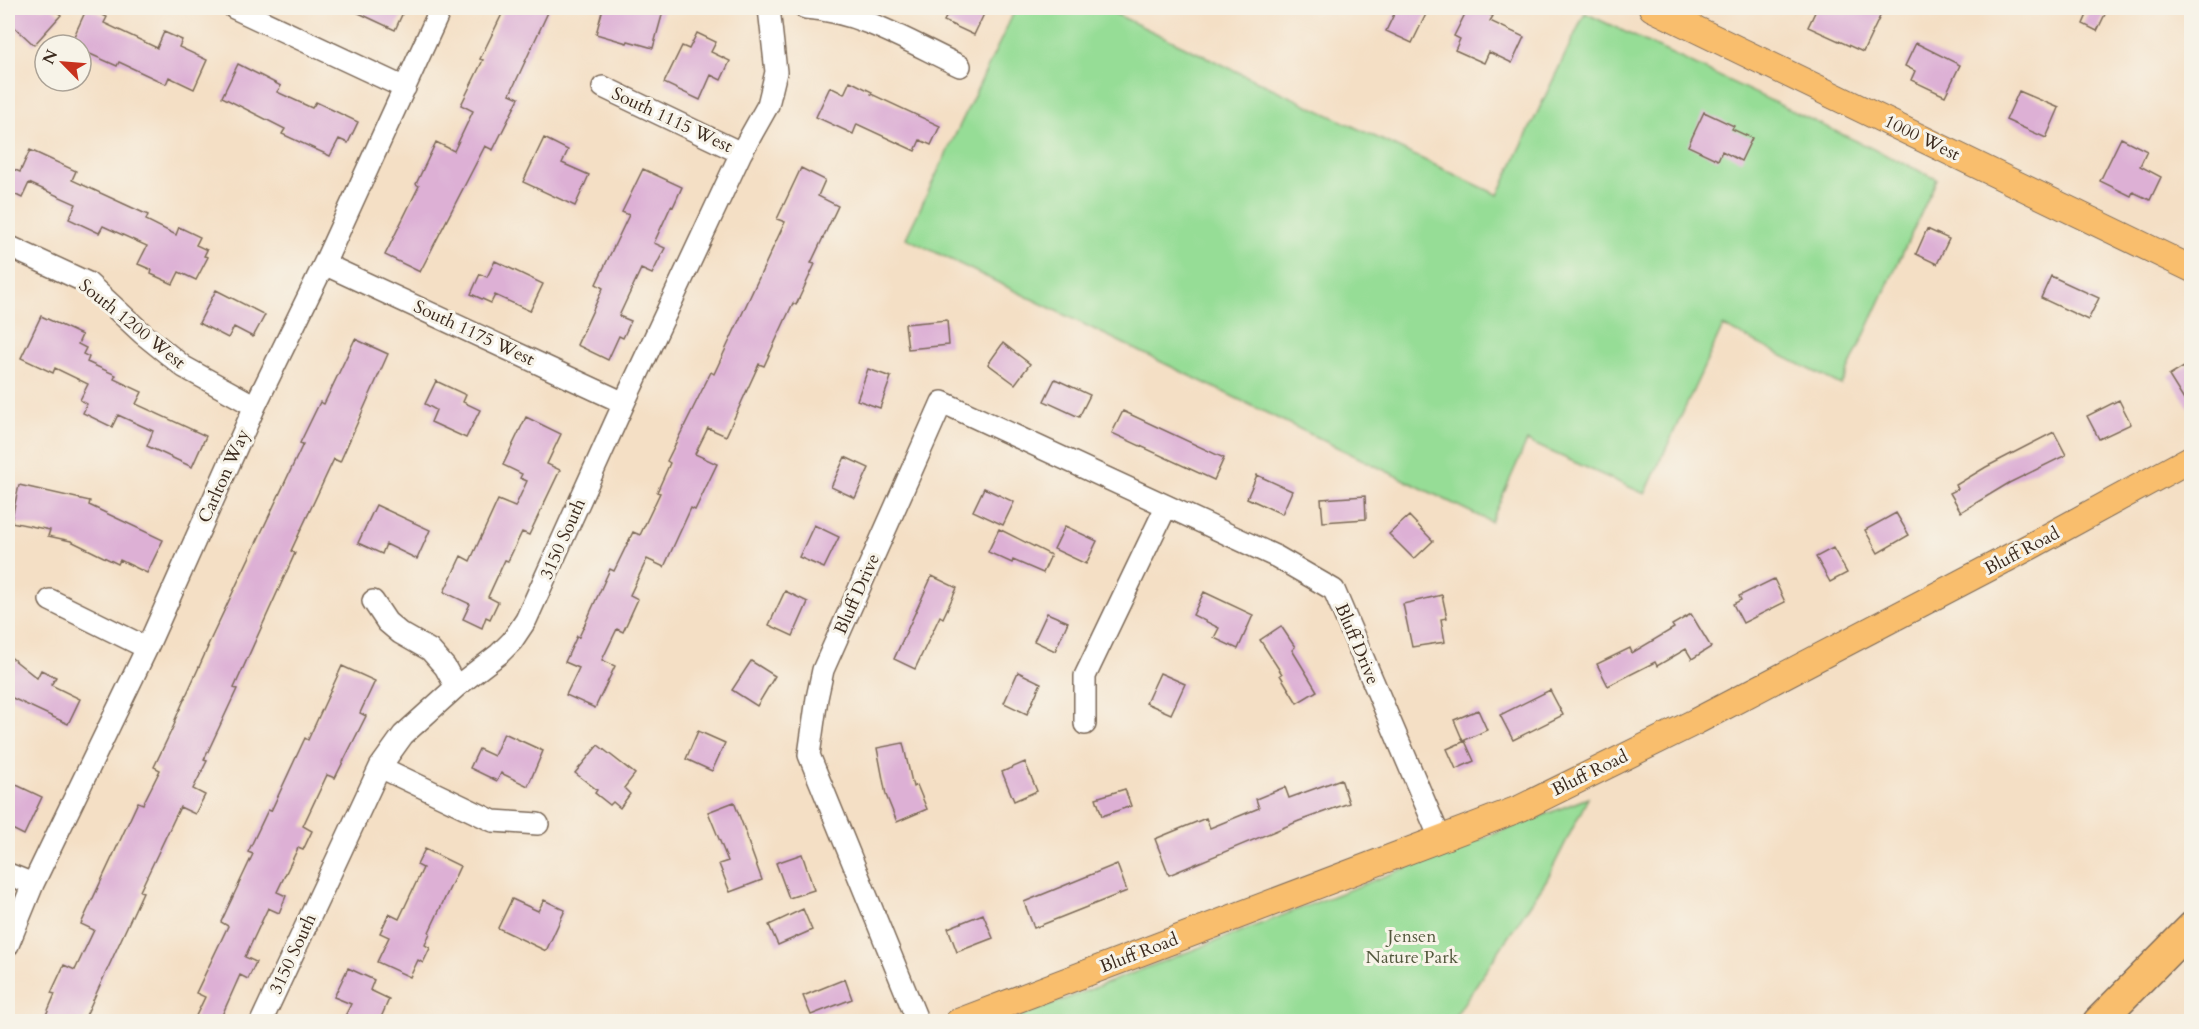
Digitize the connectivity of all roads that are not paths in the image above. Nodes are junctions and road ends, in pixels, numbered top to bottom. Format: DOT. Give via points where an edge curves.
graph roads {
  1 [pos="234,8"];
  2 [pos="441,8"];
  3 [pos="769,8"];
  4 [pos="805,8"];
  5 [pos="1652,8"];
  6 [pos="960,66"];
  7 [pos="603,87"];
  8 [pos="405,88"];
  9 [pos="741,153"];
  10 [pos="8,246"];
  11 [pos="324,264"];
  12 [pos="2192,269"];
  13 [pos="624,403"];
  14 [pos="255,406"];
  15 [pos="2192,458"];
  16 [pos="1166,507"];
  17 [pos="50,600"];
  18 [pos="374,601"];
  19 [pos="147,648"];
  20 [pos="456,687"];
  21 [pos="1085,724"];
  22 [pos="380,767"];
  23 [pos="538,824"];
  24 [pos="1440,838"];
  25 [pos="8,874"];
  26 [pos="33,884"];
  27 [pos="2192,927"];
  28 [pos="8,945"];
  29 [pos="261,1022"];
  30 [pos="918,1022"];
  31 [pos="958,1022"];
  32 [pos="2098,1022"];
  1 -- 8 [label="street"];
  2 -- 8 [label="street, Carlton Way"];
  3 -- 9 [label="street, 3150 South" via="776,72 768,105"];
  4 -- 6 [label="street" via="820,8 863,21"];
  5 -- 12 [label="main road, 1000 West"];
  7 -- 9 [label="street, South 1115 West"];
  8 -- 11 [label="street, Carlton Way"];
  9 -- 13 [label="street, 3150 South"];
  10 -- 14 [label="street, South 1200 West" via="88,283 184,367"];
  11 -- 13 [label="street, South 1175 West"];
  11 -- 14 [label="street, Carlton Way"];
  13 -- 20 [label="street, 3150 South" via="526,620 499,654"];
  14 -- 19 [label="street, Carlton Way"];
  15 -- 24 [label="main road, Bluff Road" via="1695,722 1521,807"];
  16 -- 21 [label="street" via="1085,676"];
  16 -- 24 [label="street, Bluff Drive" via="1277,557 1334,590"];
  16 -- 30 [label="street, Bluff Drive" via="942,402 823,670 809,755"];
  17 -- 19 [label="street"];
  18 -- 20 [label="street" via="387,622 430,650"];
  19 -- 26 [label="street, Carlton Way"];
  20 -- 22 [label="street, 3150 South" via="403,735"];
  22 -- 23 [label="street" via="493,821"];
  22 -- 29 [label="street, 3150 South"];
  24 -- 31 [label="main road, Bluff Road"];
  25 -- 26 [label="street"];
  26 -- 28 [label="street, Carlton Way"];
  27 -- 32 [label="highway"];
}
